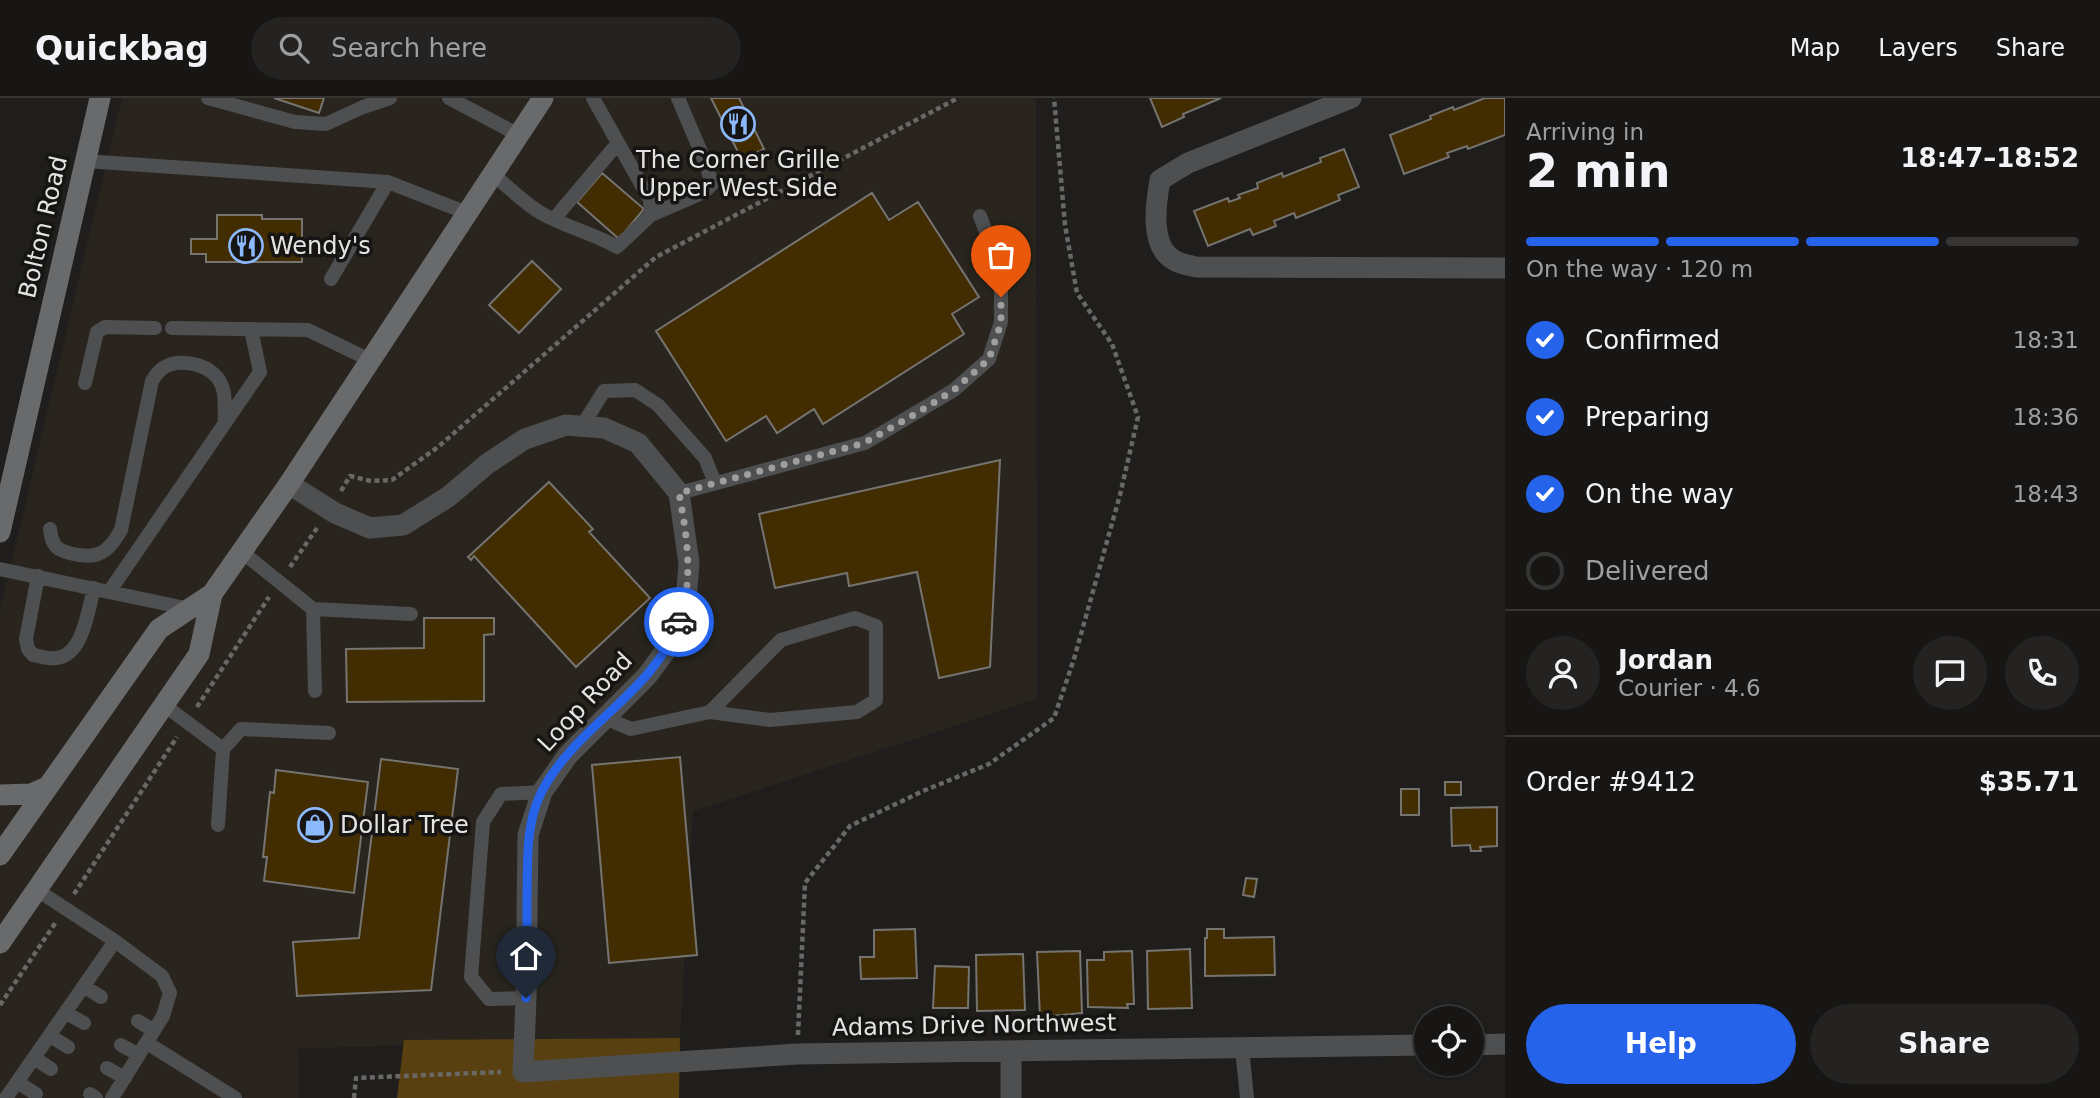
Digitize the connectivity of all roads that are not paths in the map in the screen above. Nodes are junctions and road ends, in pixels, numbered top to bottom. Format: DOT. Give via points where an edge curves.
graph roads {
  1 [pos="100,98"];
  2 [pos="208,98"];
  3 [pos="390,98"];
  4 [pos="449,98"];
  5 [pos="543,98"];
  6 [pos="593,98"];
  7 [pos="678,98"];
  8 [pos="1351,98"];
  9 [pos="519,135"];
  10 [pos="618,143"];
  11 [pos="85,161"];
  12 [pos="493,174"];
  13 [pos="388,182"];
  14 [pos="467,213"];
  15 [pos="651,215"];
  16 [pos="980,216"];
  17 [pos="554,219"];
  18 [pos="1505,268"];
  19 [pos="331,279"];
  20 [pos="155,328"];
  21 [pos="173,328"];
  22 [pos="251,329"];
  23 [pos="370,360"];
  24 [pos="85,383"];
  25 [pos="225,423"];
  26 [pos="582,426"];
  27 [pos="715,483"];
  28 [pos="289,484"];
  29 [pos="679,493"];
  30 [pos="50,529"];
  31 [pos="0,533"];
  32 [pos="242,552"];
  33 [pos="0,569"];
  34 [pos="37,576"];
  35 [pos="102,590"];
  36 [pos="212,594"];
  37 [pos="190,609"];
  38 [pos="313,609"];
  39 [pos="411,614"];
  40 [pos="315,691"];
  41 [pos="164,705"];
  42 [pos="710,712"];
  43 [pos="605,718"];
  44 [pos="329,733"];
  45 [pos="223,749"];
  46 [pos="47,788"];
  47 [pos="542,792"];
  48 [pos="0,795"];
  49 [pos="218,825"];
  50 [pos="0,855"];
  51 [pos="37,890"];
  52 [pos="115,942"];
  53 [pos="0,943"];
  54 [pos="85,987"];
  55 [pos="101,998"];
  56 [pos="526,998"];
  57 [pos="66,1013"];
  58 [pos="138,1021"];
  59 [pos="84,1023"];
  60 [pos="50,1036"];
  61 [pos="147,1043"];
  62 [pos="1505,1044"];
  63 [pos="121,1045"];
  64 [pos="1414,1045"];
  65 [pos="1484,1045"];
  66 [pos="68,1047"];
  67 [pos="1242,1048"];
  68 [pos="1011,1051"];
  69 [pos="34,1058"];
  70 [pos="107,1068"];
  71 [pos="51,1069"];
  72 [pos="526,1071"];
  73 [pos="125,1078"];
  74 [pos="17,1082"];
  75 [pos="36,1094"];
  76 [pos="6,1098"];
  77 [pos="112,1098"];
  78 [pos="235,1098"];
  79 [pos="1011,1098"];
  80 [pos="1247,1098"];
  1 -- 11 [label="main road, Bolton Road"];
  2 -- 3 [label="lane" via="295,122 326,124"];
  4 -- 9 [label="lane"];
  5 -- 9 [label="main road"];
  6 -- 10 [label="lane"];
  7 -- 15 [label="lane" via="712,184 704,192"];
  8 -- 18 [label="street" via="1188,163 1160,180 1154,208 1158,240 1172,260 1196,267"];
  9 -- 12 [label="main road"];
  10 -- 15 [label="lane" via="650,200"];
  10 -- 17 [label="lane"];
  11 -- 13 [label="lane"];
  11 -- 31 [label="main road, Bolton Road"];
  12 -- 14 [label="main road"];
  12 -- 17 [label="lane"];
  13 -- 14 [label="lane"];
  13 -- 19 [label="lane"];
  14 -- 23 [label="main road"];
  15 -- 17 [label="lane" via="617,247"];
  16 -- 27 [label="lane" via="1001,272 1001,323 989,359 954,390 864,443"];
  20 -- 24 [label="lane" via="105,327 97,332"];
  21 -- 22 [label="lane"];
  22 -- 23 [label="lane" via="308,330"];
  22 -- 25 [label="lane" via="260,372"];
  23 -- 28 [label="main road"];
  25 -- 30 [label="lane" via="223,388 214,373 204,366 171,364 159,370 152,381 121,530 112,544 90,557 58,548"];
  25 -- 35 [label="lane"];
  26 -- 27 [label="lane" via="604,391 635,390 658,405 705,458"];
  26 -- 28 [label="street" via="566,425 526,439 403,525 370,528 335,513"];
  26 -- 29 [label="street" via="604,428 638,443"];
  27 -- 29 [label="lane"];
  28 -- 32 [label="main road"];
  29 -- 43 [label="street, Loop Road" via="689,563 686,602 672,642 647,676"];
  32 -- 36 [label="main road"];
  32 -- 38 [label="lane"];
  33 -- 34 [label="lane"];
  34 -- 35 [label="lane"];
  34 -- 35 [label="lane" via="26,639 33,655 54,658 77,647"];
  35 -- 37 [label="lane"];
  36 -- 37 [label="main road"];
  36 -- 41 [label="main road" via="199,654"];
  37 -- 46 [label="main road" via="159,629"];
  38 -- 39 [label="lane"];
  38 -- 40 [label="lane"];
  41 -- 45 [label="lane"];
  41 -- 51 [label="main road"];
  42 -- 42 [label="lane" via="770,720 857,712 876,700 876,626 855,618 781,640"];
  42 -- 43 [label="lane" via="631,729"];
  43 -- 47 [label="street, Loop Road" via="568,755"];
  44 -- 45 [label="lane" via="241,729"];
  45 -- 49 [label="lane"];
  46 -- 48 [label="main road" via="31,794"];
  46 -- 50 [label="main road"];
  47 -- 56 [label="street, Loop Road" via="528,835"];
  47 -- 56 [label="lane" via="500,794 482,822 471,977 489,999"];
  51 -- 52 [label="lane"];
  51 -- 53 [label="main road"];
  52 -- 54 [label="lane"];
  52 -- 61 [label="lane" via="162,976 170,993"];
  54 -- 55 [label="lane"];
  54 -- 57 [label="lane"];
  56 -- 72 [label="street, Loop Road"];
  57 -- 59 [label="lane"];
  57 -- 60 [label="lane"];
  58 -- 61 [label="lane"];
  60 -- 66 [label="lane"];
  60 -- 69 [label="lane"];
  61 -- 63 [label="lane"];
  61 -- 73 [label="lane"];
  61 -- 78 [label="lane"];
  62 -- 65 [label="street"];
  64 -- 67 [label="street, Adams Drive Northwest"];
  67 -- 68 [label="street, Adams Drive Northwest"];
  67 -- 80 [label="lane"];
  68 -- 72 [label="street, Adams Drive Northwest" via="797,1054"];
  68 -- 79 [label="street"];
  69 -- 71 [label="lane"];
  69 -- 74 [label="lane"];
  70 -- 73 [label="lane"];
  73 -- 77 [label="lane"];
  74 -- 75 [label="lane"];
  74 -- 76 [label="lane"];
}
